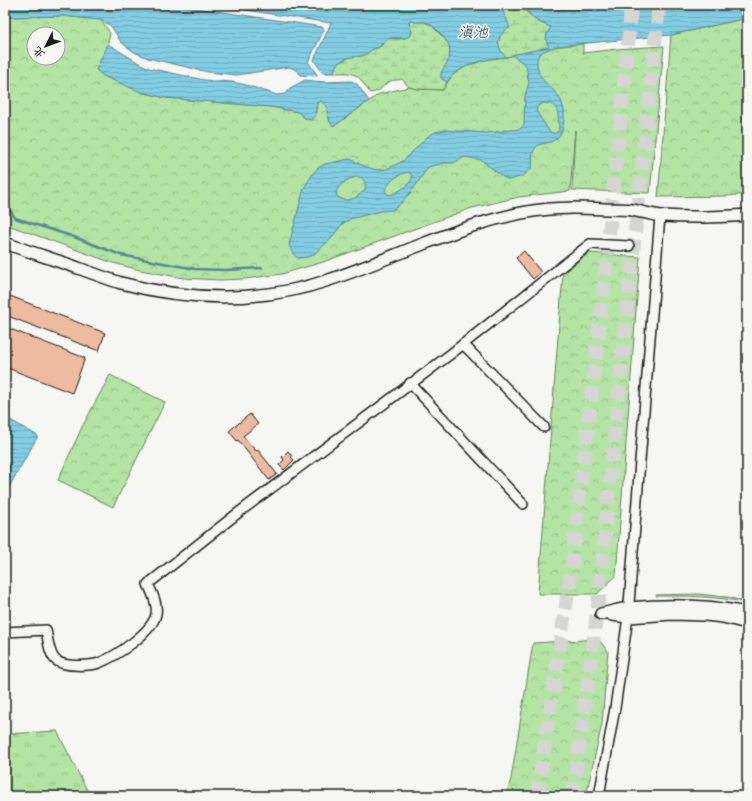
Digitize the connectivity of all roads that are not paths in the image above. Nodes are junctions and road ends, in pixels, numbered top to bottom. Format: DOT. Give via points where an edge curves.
graph roads {
  1 [pos="747,215"];
  2 [pos="660,216"];
  3 [pos="5,243"];
  4 [pos="630,246"];
  5 [pos="463,344"];
  6 [pos="410,383"];
  7 [pos="544,427"];
  8 [pos="523,504"];
  9 [pos="628,613"];
  10 [pos="747,614"];
  11 [pos="747,622"];
  12 [pos="5,632"];
  13 [pos="599,796"];
  1 -- 2 [label="street" via="692,218"];
  2 -- 3 [label="street" via="633,210 577,207 532,211 467,227 315,284 276,293 243,296 182,295 150,290"];
  2 -- 9 [label="street"];
  4 -- 5 [label="street" via="590,244"];
  5 -- 6 [label="street"];
  5 -- 7 [label="street"];
  6 -- 8 [label="street"];
  6 -- 12 [label="street" via="148,584 156,613 153,623 130,645 98,663 64,664 51,656 46,630"];
  9 -- 10 [label="street" via="689,606 722,608"];
  9 -- 11 [label="street" via="694,614"];
  9 -- 13 [label="street" via="615,708"];
}
